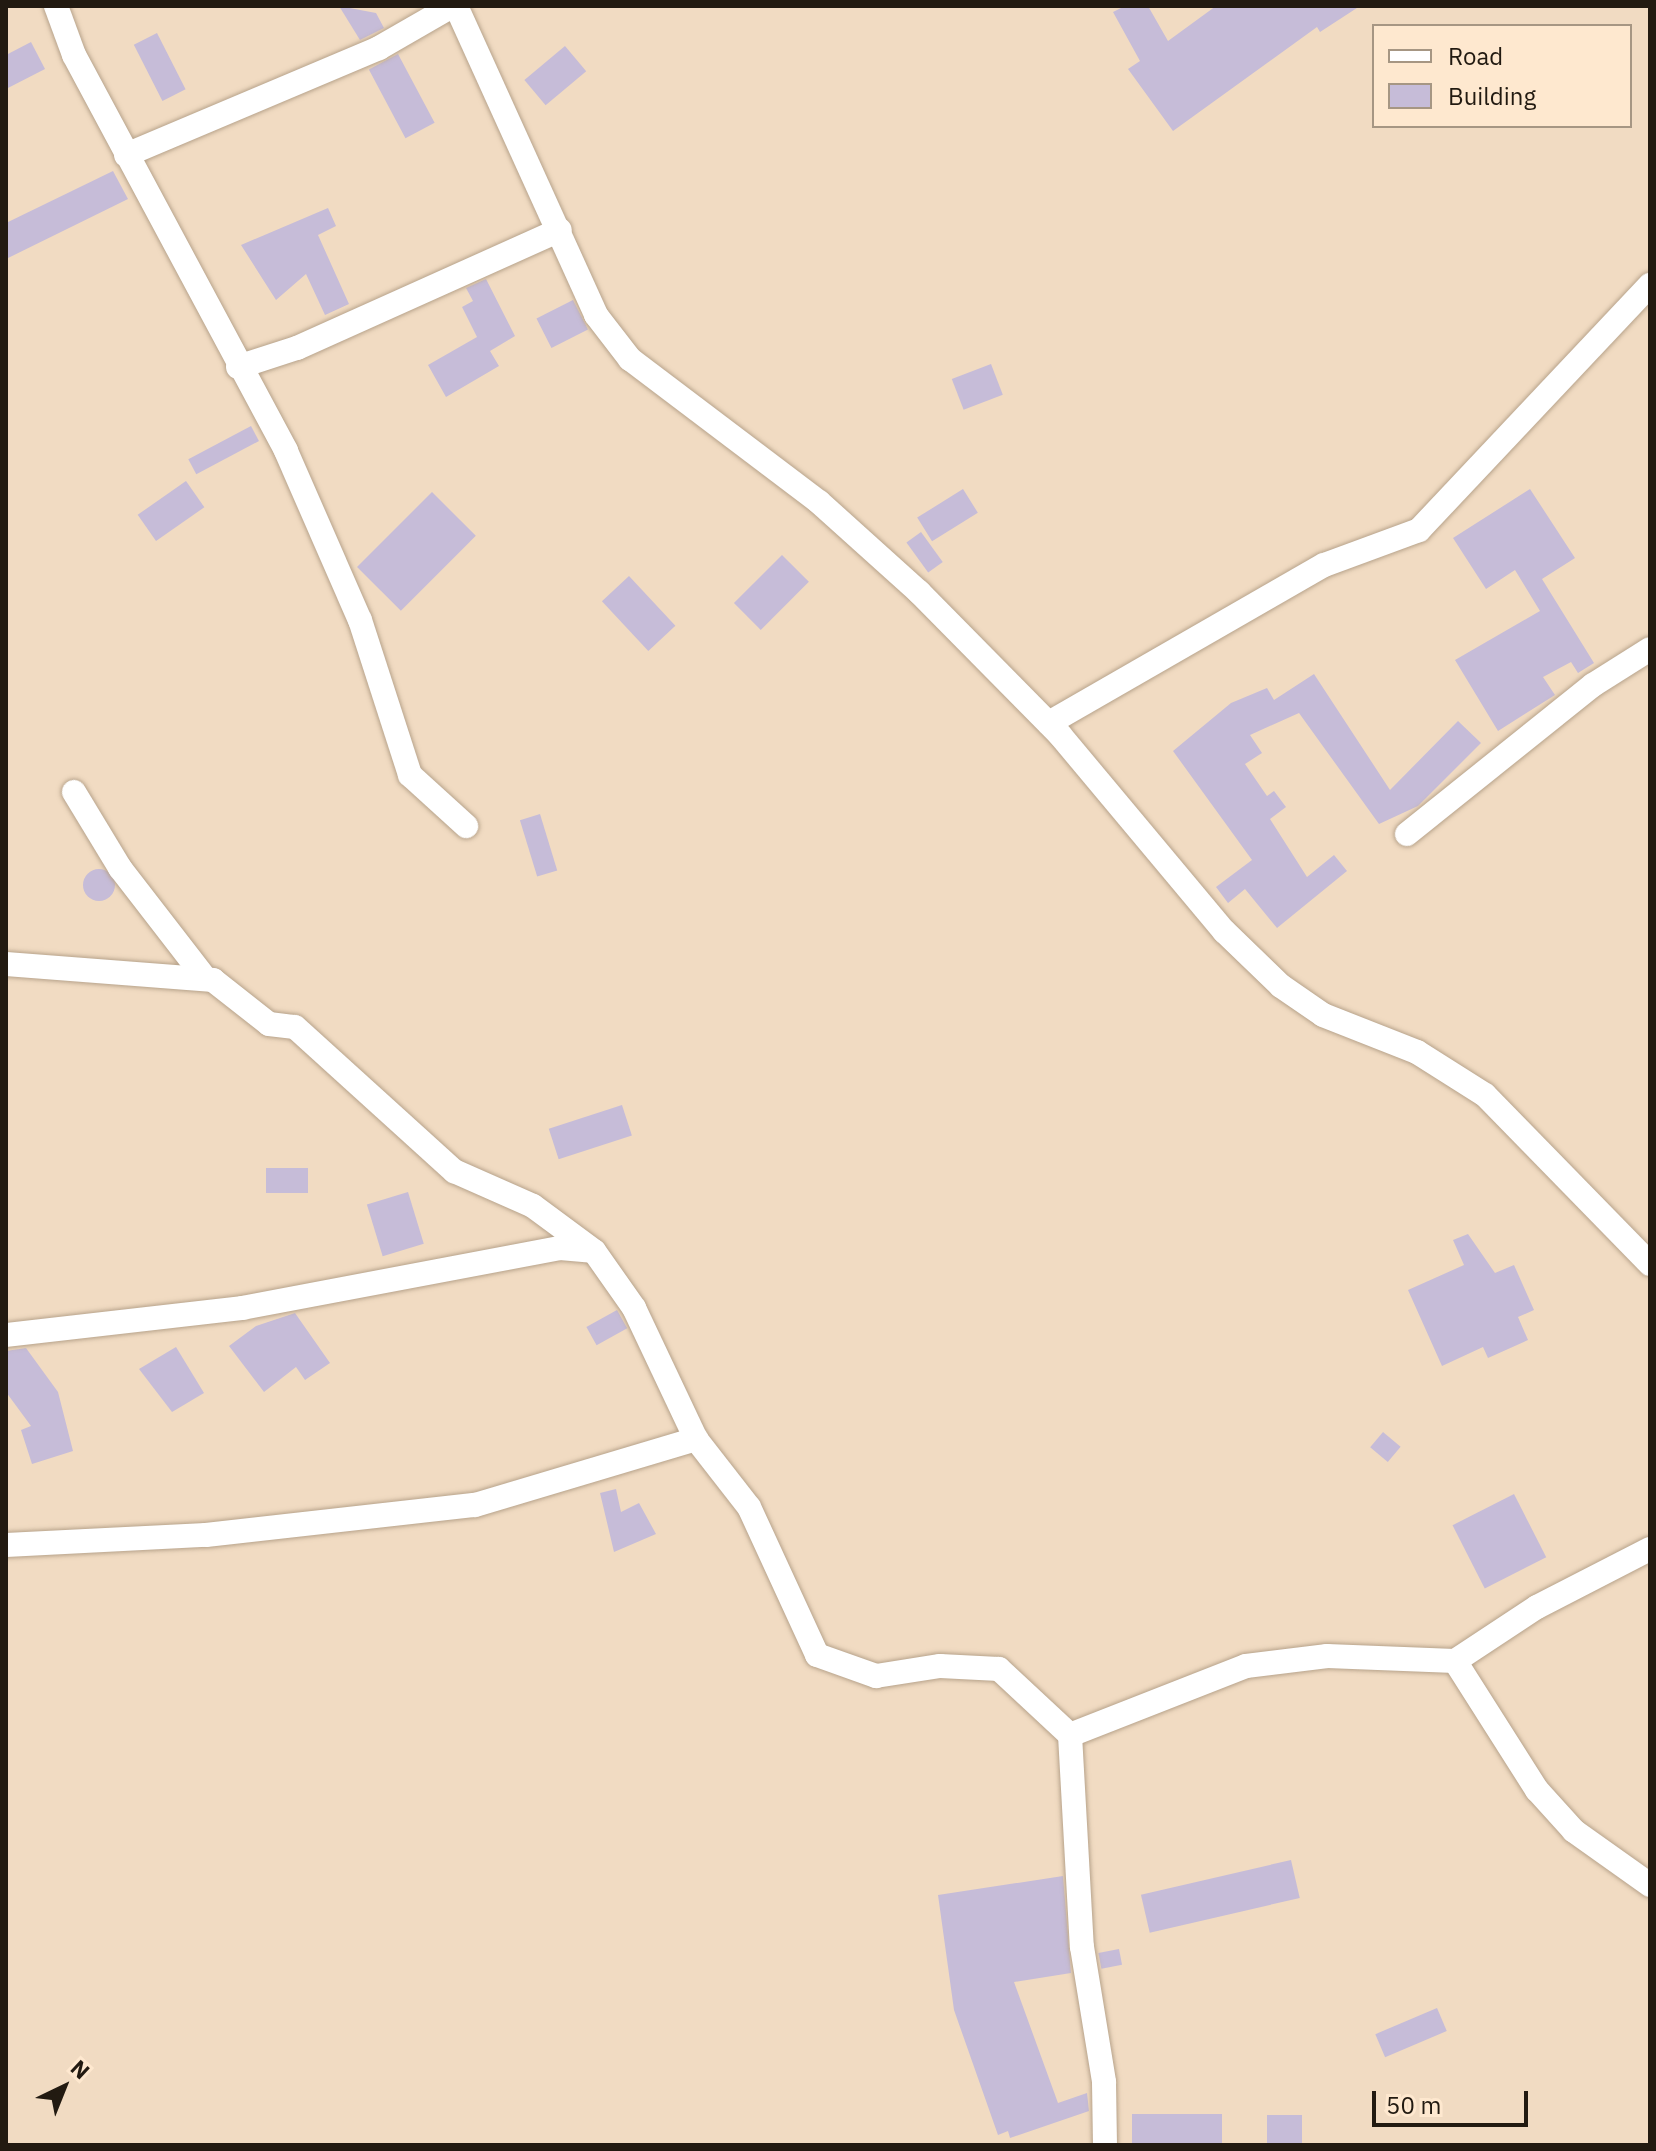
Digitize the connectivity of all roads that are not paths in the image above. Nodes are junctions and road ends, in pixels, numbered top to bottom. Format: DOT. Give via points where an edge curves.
graph roads {
  1 [pos="56,6"];
  2 [pos="454,6"];
  3 [pos="126,155"];
  4 [pos="560,230"];
  5 [pos="1650,285"];
  6 [pos="238,367"];
  7 [pos="1650,649"];
  8 [pos="1049,723"];
  9 [pos="74,792"];
  10 [pos="466,826"];
  11 [pos="1407,834"];
  12 [pos="6,964"];
  13 [pos="205,978"];
  14 [pos="594,1251"];
  15 [pos="1650,1264"];
  16 [pos="6,1335"];
  17 [pos="696,1439"];
  18 [pos="6,1545"];
  19 [pos="1650,1549"];
  20 [pos="1455,1661"];
  21 [pos="1070,1735"];
  22 [pos="1650,1885"];
  23 [pos="1105,2145"];
  1 -- 3 [label="street"];
  2 -- 3 [label="street" via="379,48"];
  2 -- 4 [label="street"];
  3 -- 6 [label="street"];
  4 -- 6 [label="street" via="297,348"];
  4 -- 8 [label="street" via="596,315 630,359 854,532"];
  5 -- 8 [label="street" via="1419,530 1324,565"];
  6 -- 10 [label="street" via="286,451 360,620 410,775"];
  7 -- 11 [label="street" via="1593,685"];
  8 -- 15 [label="street" via="1224,931 1281,986 1323,1015 1417,1052 1485,1095"];
  9 -- 13 [label="street" via="120,868"];
  12 -- 13 [label="street"];
  13 -- 14 [label="street" via="231,989 269,1024 295,1027 454,1171 533,1206"];
  14 -- 16 [label="street" via="560,1248 242,1308"];
  14 -- 17 [label="street" via="634,1308"];
  17 -- 18 [label="street" via="475,1505 206,1535"];
  17 -- 21 [label="street" via="749,1507 817,1655 876,1676 940,1666 999,1669"];
  19 -- 20 [label="street" via="1537,1607"];
  20 -- 21 [label="street" via="1327,1656 1246,1666"];
  20 -- 22 [label="street" via="1537,1790 1574,1831"];
  21 -- 23 [label="street" via="1082,1947 1104,2082"];
}
